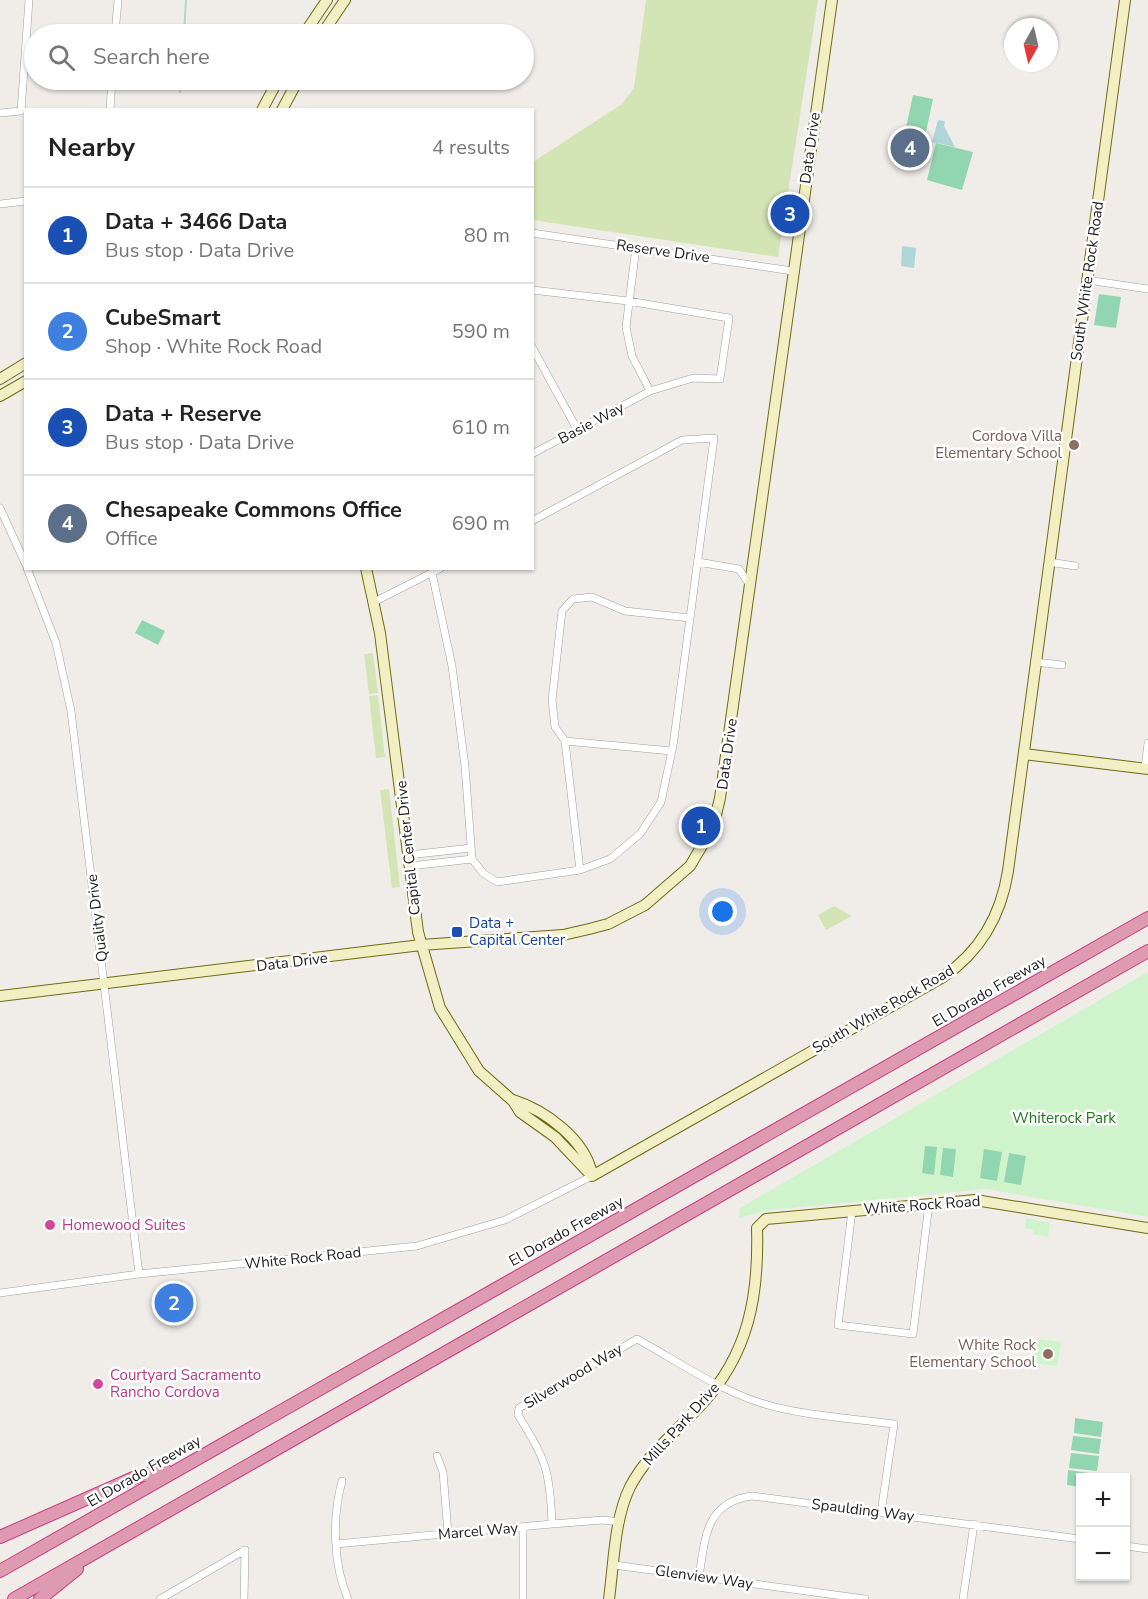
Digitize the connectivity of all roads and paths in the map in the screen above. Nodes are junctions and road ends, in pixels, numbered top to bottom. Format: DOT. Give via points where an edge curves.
graph roads {
  1 [pos="29,0"];
  2 [pos="118,0"];
  3 [pos="327,0"];
  4 [pos="345,0"];
  5 [pos="832,0"];
  6 [pos="1125,0"];
  7 [pos="27,24"];
  8 [pos="116,24"];
  9 [pos="311,24"];
  10 [pos="329,24"];
  11 [pos="24,69"];
  12 [pos="111,90"];
  13 [pos="273,90"];
  14 [pos="293,90"];
  15 [pos="110,108"];
  16 [pos="263,108"];
  17 [pos="283,108"];
  18 [pos="0,113"];
  19 [pos="24,201"];
  20 [pos="0,204"];
  21 [pos="534,233"];
  22 [pos="636,247"];
  23 [pos="793,271"];
  24 [pos="1087,280"];
  25 [pos="1148,289"];
  26 [pos="534,290"];
  27 [pos="628,301"];
  28 [pos="534,351"];
  29 [pos="24,364"];
  30 [pos="24,375"];
  31 [pos="0,379"];
  32 [pos="24,382"];
  33 [pos="0,388"];
  34 [pos="650,391"];
  35 [pos="0,396"];
  36 [pos="578,431"];
  37 [pos="534,453"];
  38 [pos="0,508"];
  39 [pos="534,520"];
  40 [pos="24,562"];
  41 [pos="698,562"];
  42 [pos="1049,562"];
  43 [pos="1075,566"];
  44 [pos="27,570"];
  45 [pos="366,570"];
  46 [pos="437,570"];
  47 [pos="432,573"];
  48 [pos="749,584"];
  49 [pos="374,602"];
  50 [pos="690,618"];
  51 [pos="1035,662"];
  52 [pos="1062,665"];
  53 [pos="565,741"];
  54 [pos="1148,743"];
  55 [pos="672,751"];
  56 [pos="1024,754"];
  57 [pos="1146,768"];
  58 [pos="471,848"];
  59 [pos="472,859"];
  60 [pos="409,860"];
  61 [pos="580,870"];
  62 [pos="1148,918"];
  63 [pos="421,945"];
  64 [pos="1148,951"];
  65 [pos="105,984"];
  66 [pos="0,996"];
  67 [pos="592,1176"];
  68 [pos="929,1204"];
  69 [pos="852,1211"];
  70 [pos="766,1219"];
  71 [pos="1148,1228"];
  72 [pos="139,1274"];
  73 [pos="0,1293"];
  74 [pos="718,1384"];
  75 [pos="437,1456"];
  76 [pos="176,1469"];
  77 [pos="342,1481"];
  78 [pos="881,1513"];
  79 [pos="620,1522"];
  80 [pos="552,1524"];
  81 [pos="974,1524"];
  82 [pos="524,1527"];
  83 [pos="448,1533"];
  84 [pos="0,1537"];
  85 [pos="1076,1538"];
  86 [pos="336,1544"];
  87 [pos="106,1545"];
  88 [pos="1130,1547"];
  89 [pos="1148,1549"];
  90 [pos="614,1565"];
  91 [pos="0,1571"];
  92 [pos="699,1577"];
  93 [pos="14,1599"];
  94 [pos="40,1599"];
  95 [pos="160,1599"];
  96 [pos="244,1599"];
  97 [pos="348,1599"];
  98 [pos="523,1599"];
  99 [pos="609,1599"];
  100 [pos="865,1599"];
  101 [pos="963,1599"];
  1 -- 7 [label="street"];
  2 -- 8 [label="street"];
  3 -- 9 [label="street"];
  4 -- 10 [label="street"];
  5 -- 23 [label="street, Data Drive"];
  6 -- 24 [label="street, South White Rock Road"];
  11 -- 18 [label="street" via="21,111"];
  12 -- 15 [label="street"];
  13 -- 16 [label="street"];
  14 -- 17 [label="street"];
  19 -- 20 [label="street"];
  21 -- 22 [label="street, Reserve Drive"];
  22 -- 23 [label="street, Reserve Drive"];
  22 -- 27 [label="street"];
  23 -- 48 [label="street, Data Drive"];
  24 -- 25 [label="street"];
  24 -- 42 [label="street, South White Rock Road"];
  26 -- 27 [label="street"];
  27 -- 34 [label="street" via="628,345"];
  27 -- 34 [label="street, Basie Way" via="729,318 720,379 693,378"];
  28 -- 36 [label="street"];
  29 -- 31 [label="street"];
  30 -- 33 [label="street"];
  32 -- 35 [label="street"];
  34 -- 36 [label="street, Basie Way"];
  36 -- 37 [label="street, Basie Way"];
  38 -- 40 [label="street, Quality Drive"];
  39 -- 41 [label="street" via="682,440 714,438"];
  41 -- 48 [label="street" via="739,569"];
  41 -- 50 [label="street"];
  42 -- 43 [label="street"];
  42 -- 51 [label="street, South White Rock Road"];
  44 -- 65 [label="street, Quality Drive" via="56,644 67,687"];
  45 -- 49 [label="street, Capital Center Drive"];
  46 -- 47 [label="street"];
  47 -- 49 [label="street"];
  47 -- 58 [label="street" via="452,666"];
  48 -- 63 [label="street, Data Drive" via="716,818 690,866 645,905 608,924 563,935"];
  49 -- 60 [label="street, Capital Center Drive"];
  50 -- 53 [label="street" via="625,611 592,597 573,598 562,611 552,700 555,726"];
  50 -- 55 [label="street"];
  51 -- 52 [label="street"];
  51 -- 56 [label="street, South White Rock Road"];
  53 -- 55 [label="street"];
  53 -- 61 [label="street"];
  54 -- 57 [label="street"];
  55 -- 61 [label="street" via="661,802 640,834 609,859"];
  56 -- 57 [label="street"];
  56 -- 67 [label="street, South White Rock Road" via="1002,899 988,931 963,962 943,977"];
  58 -- 59 [label="street"];
  58 -- 60 [label="street"];
  59 -- 60 [label="street"];
  59 -- 61 [label="street" via="496,882"];
  60 -- 63 [label="street, Capital Center Drive"];
  62 -- 76 [label="highway, El Dorado Freeway"];
  63 -- 65 [label="street, Data Drive"];
  63 -- 67 [label="street, Capital Center Drive" via="433,989 449,1024 479,1071 520,1112 555,1137"];
  64 -- 87 [label="highway"];
  65 -- 66 [label="street, Data Drive"];
  65 -- 72 [label="street, Quality Drive"];
  67 -- 72 [label="street, White Rock Road" via="505,1220 428,1243"];
  68 -- 69 [label="street, White Rock Road"];
  68 -- 69 [label="street" via="913,1334 838,1324"];
  68 -- 71 [label="street, White Rock Road" via="985,1200"];
  69 -- 70 [label="street, White Rock Road"];
  70 -- 74 [label="street, Mills Park Drive" via="758,1228 757,1284 750,1315 740,1346"];
  72 -- 73 [label="street, White Rock Road"];
  74 -- 78 [label="street, Silverwood Way" via="775,1407 894,1425"];
  74 -- 79 [label="street, Mills Park Drive" via="642,1467 626,1496"];
  74 -- 80 [label="street, Silverwood Way" via="638,1339 519,1408 518,1414 546,1464"];
  75 -- 83 [label="street"];
  76 -- 84 [label="highway" via="138,1476"];
  76 -- 91 [label="highway, El Dorado Freeway"];
  77 -- 86 [label="street"];
  78 -- 81 [label="street, Spaulding Way"];
  78 -- 92 [label="street, Spaulding Way" via="761,1497 735,1500 720,1509 710,1522"];
  79 -- 80 [label="street, Marcel Way"];
  79 -- 90 [label="street, Mills Park Drive"];
  80 -- 82 [label="street, Marcel Way"];
  81 -- 85 [label="street, Spaulding Way"];
  81 -- 101 [label="street"];
  82 -- 83 [label="street, Marcel Way"];
  82 -- 98 [label="street"];
  83 -- 86 [label="street, Marcel Way"];
  86 -- 97 [label="street" via="340,1577"];
  87 -- 93 [label="highway"];
  87 -- 94 [label="highway"];
  88 -- 89 [label="street"];
  90 -- 92 [label="street, Glenview Way"];
  90 -- 99 [label="street, Mills Park Drive"];
  92 -- 100 [label="street, Glenview Way"];
  95 -- 96 [label="street" via="245,1550"];
}
